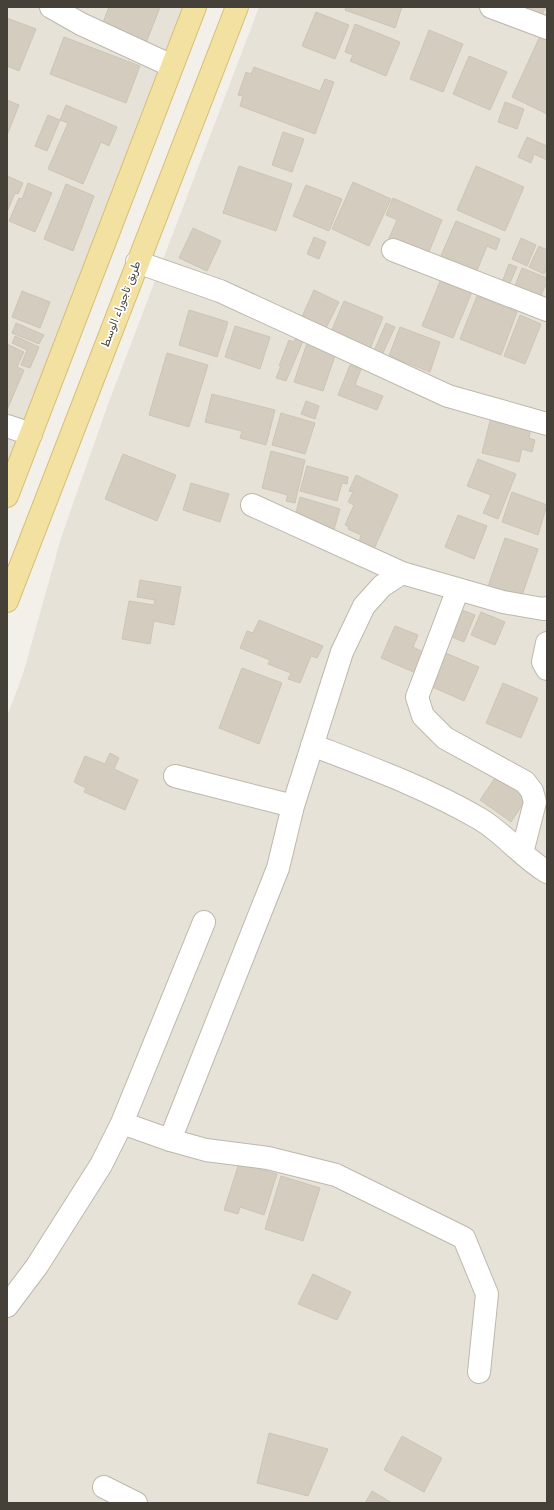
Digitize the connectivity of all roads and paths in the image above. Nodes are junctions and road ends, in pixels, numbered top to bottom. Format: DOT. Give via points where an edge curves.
graph roads {
  1 [pos="51,7"];
  2 [pos="195,7"];
  3 [pos="237,7"];
  4 [pos="491,7"];
  5 [pos="547,28"];
  6 [pos="172,66"];
  7 [pos="393,250"];
  8 [pos="137,262"];
  9 [pos="547,310"];
  10 [pos="547,424"];
  11 [pos="7,426"];
  12 [pos="30,434"];
  13 [pos="7,496"];
  14 [pos="252,504"];
  15 [pos="402,573"];
  16 [pos="458,589"];
  17 [pos="7,601"];
  18 [pos="547,608"];
  19 [pos="547,643"];
  20 [pos="547,669"];
  21 [pos="312,746"];
  22 [pos="175,776"];
  23 [pos="293,806"];
  24 [pos="522,853"];
  25 [pos="547,872"];
  26 [pos="204,922"];
  27 [pos="122,1123"];
  28 [pos="170,1140"];
  29 [pos="7,1306"];
  30 [pos="479,1372"];
  31 [pos="104,1487"];
  32 [pos="136,1503"];
  1 -- 6 [label="street" via="81,24"];
  2 -- 6 [label="main road"];
  3 -- 8 [label="main road, طريق تاجوراء الوسط"];
  4 -- 5 [label="street"];
  6 -- 12 [label="main road"];
  7 -- 9 [label="street"];
  8 -- 10 [label="street" via="220,292 448,396"];
  8 -- 17 [label="main road, طريق تاجوراء الوسط"];
  11 -- 12 [label="street"];
  12 -- 13 [label="main road"];
  14 -- 15 [label="street"];
  15 -- 16 [label="street"];
  15 -- 21 [label="street" via="382,586 364,606 342,652"];
  16 -- 18 [label="street" via="503,602"];
  16 -- 24 [label="street" via="417,697 423,716 445,738 526,782 535,802"];
  19 -- 20 [label="street" via="543,662"];
  21 -- 23 [label="street"];
  21 -- 24 [label="street" via="437,796 492,827"];
  22 -- 23 [label="street"];
  23 -- 28 [label="street" via="278,868"];
  24 -- 25 [label="street"];
  26 -- 27 [label="street"];
  27 -- 28 [label="street"];
  27 -- 29 [label="street" via="101,1165 68,1219"];
  28 -- 30 [label="street" via="206,1150 268,1158 336,1175 464,1238 487,1294"];
  31 -- 32 [label="street"];
}
